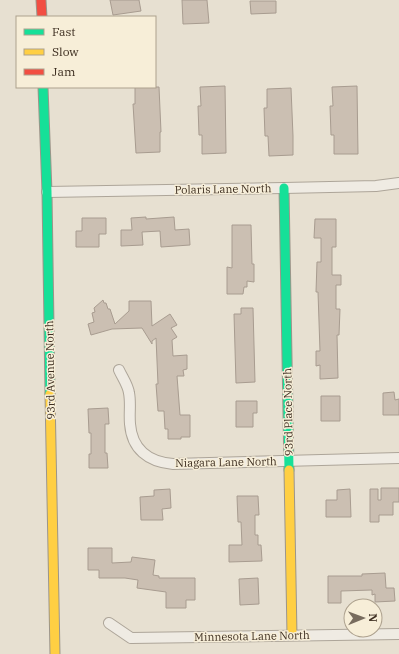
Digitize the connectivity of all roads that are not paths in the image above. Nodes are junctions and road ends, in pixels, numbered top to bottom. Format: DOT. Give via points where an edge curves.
graph roads {
  1 [pos="42,0"];
  2 [pos="42,16"];
  3 [pos="43,88"];
  4 [pos="399,182"];
  5 [pos="284,188"];
  6 [pos="46,192"];
  7 [pos="119,370"];
  8 [pos="399,458"];
  9 [pos="289,460"];
  10 [pos="109,623"];
  11 [pos="399,634"];
  12 [pos="292,635"];
  13 [pos="55,654"];
  1 -- 2 [label="main road"];
  3 -- 6 [label="main road, 93rd Avenue North"];
  4 -- 5 [label="street, Polaris Lane North" via="376,186"];
  5 -- 6 [label="street, Polaris Lane North"];
  5 -- 9 [label="main road, 93rd Place North"];
  6 -- 13 [label="main road, 93rd Avenue North"];
  7 -- 9 [label="street, Niagara Lane North" via="129,391 130,425 134,438 149,458 173,464"];
  8 -- 9 [label="street, Niagara Lane North"];
  9 -- 12 [label="main road, 93rd Place North"];
  10 -- 12 [label="street, Minnesota Lane North" via="131,638"];
  11 -- 12 [label="street, Minnesota Lane North"];
}
